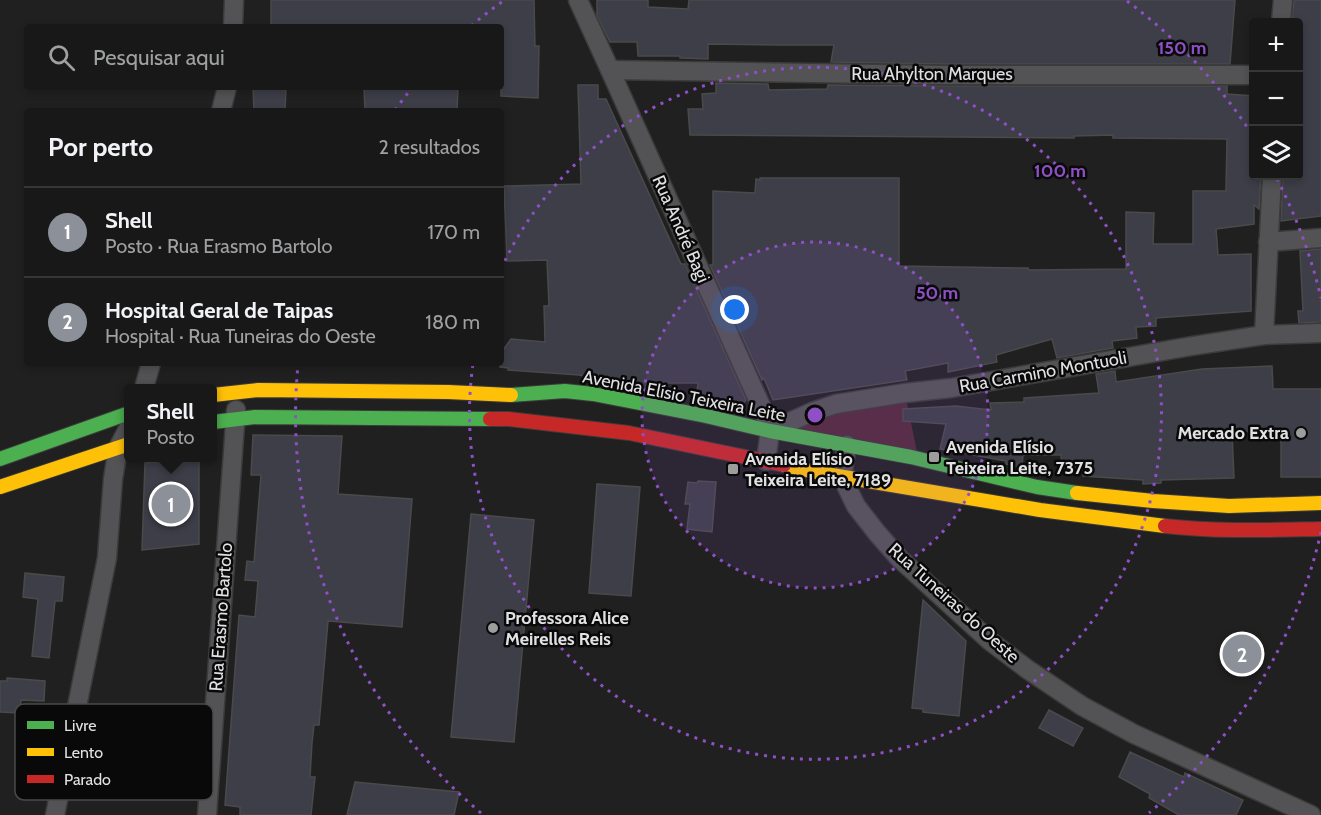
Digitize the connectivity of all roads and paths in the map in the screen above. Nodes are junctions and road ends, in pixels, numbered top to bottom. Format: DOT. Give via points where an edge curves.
graph roads {
  1 [pos="234,0"];
  2 [pos="578,0"];
  3 [pos="1283,0"];
  4 [pos="1281,18"];
  5 [pos="233,24"];
  6 [pos="610,69"];
  7 [pos="1249,75"];
  8 [pos="226,90"];
  9 [pos="222,108"];
  10 [pos="1272,180"];
  11 [pos="1321,238"];
  12 [pos="1268,242"];
  13 [pos="1321,333"];
  14 [pos="1264,334"];
  15 [pos="150,366"];
  16 [pos="145,384"];
  17 [pos="236,392"];
  18 [pos="217,394"];
  19 [pos="124,415"];
  20 [pos="236,419"];
  21 [pos="217,421"];
  22 [pos="770,431"];
  23 [pos="847,445"];
  24 [pos="124,446"];
  25 [pos="0,459"];
  26 [pos="766,461"];
  27 [pos="842,477"];
  28 [pos="0,487"];
  29 [pos="1321,502"];
  30 [pos="1321,528"];
  31 [pos="77,704"];
  32 [pos="213,733"];
  33 [pos="58,800"];
  34 [pos="208,800"];
  35 [pos="55,815"];
  36 [pos="207,815"];
  37 [pos="1311,815"];
  1 -- 5 [label="street"];
  2 -- 6 [label="street, Rua André Bagi"];
  3 -- 4 [label="street"];
  6 -- 7 [label="street, Rua Ahylton Marques"];
  6 -- 22 [label="street, Rua André Bagi"];
  8 -- 9 [label="street"];
  10 -- 12 [label="street"];
  11 -- 12 [label="street"];
  12 -- 14 [label="street"];
  13 -- 14 [label="street, Rua Carmino Montuoli"];
  14 -- 22 [label="street, Rua Carmino Montuoli" via="836,404"];
  15 -- 16 [label="street"];
  17 -- 18 [label="main road, Avenida Elísio Teixeira Leite"];
  17 -- 20 [label="street, Rua Erasmo Bartolo"];
  17 -- 22 [label="main road, Avenida Elísio Teixeira Leite" via="565,391"];
  19 -- 25 [label="main road"];
  20 -- 21 [label="main road"];
  20 -- 26 [label="main road" via="508,419 629,434"];
  20 -- 32 [label="street, Rua Erasmo Bartolo"];
  22 -- 23 [label="main road, Avenida Elísio Teixeira Leite"];
  22 -- 26 [label="street, Rua André Bagi"];
  23 -- 27 [label="street"];
  23 -- 29 [label="main road, Avenida Elísio Teixeira Leite" via="1037,488 1100,496 1229,506"];
  24 -- 28 [label="main road"];
  24 -- 31 [label="street" via="113,479 107,558"];
  26 -- 27 [label="main road"];
  27 -- 30 [label="main road" via="1040,510 1184,528"];
  27 -- 37 [label="street, Rua Tuneiras do Oeste" via="856,507 899,558 990,641 1027,669 1082,706 1134,734"];
  33 -- 35 [label="street"];
  34 -- 36 [label="street, Rua Erasmo Bartolo"];
}
